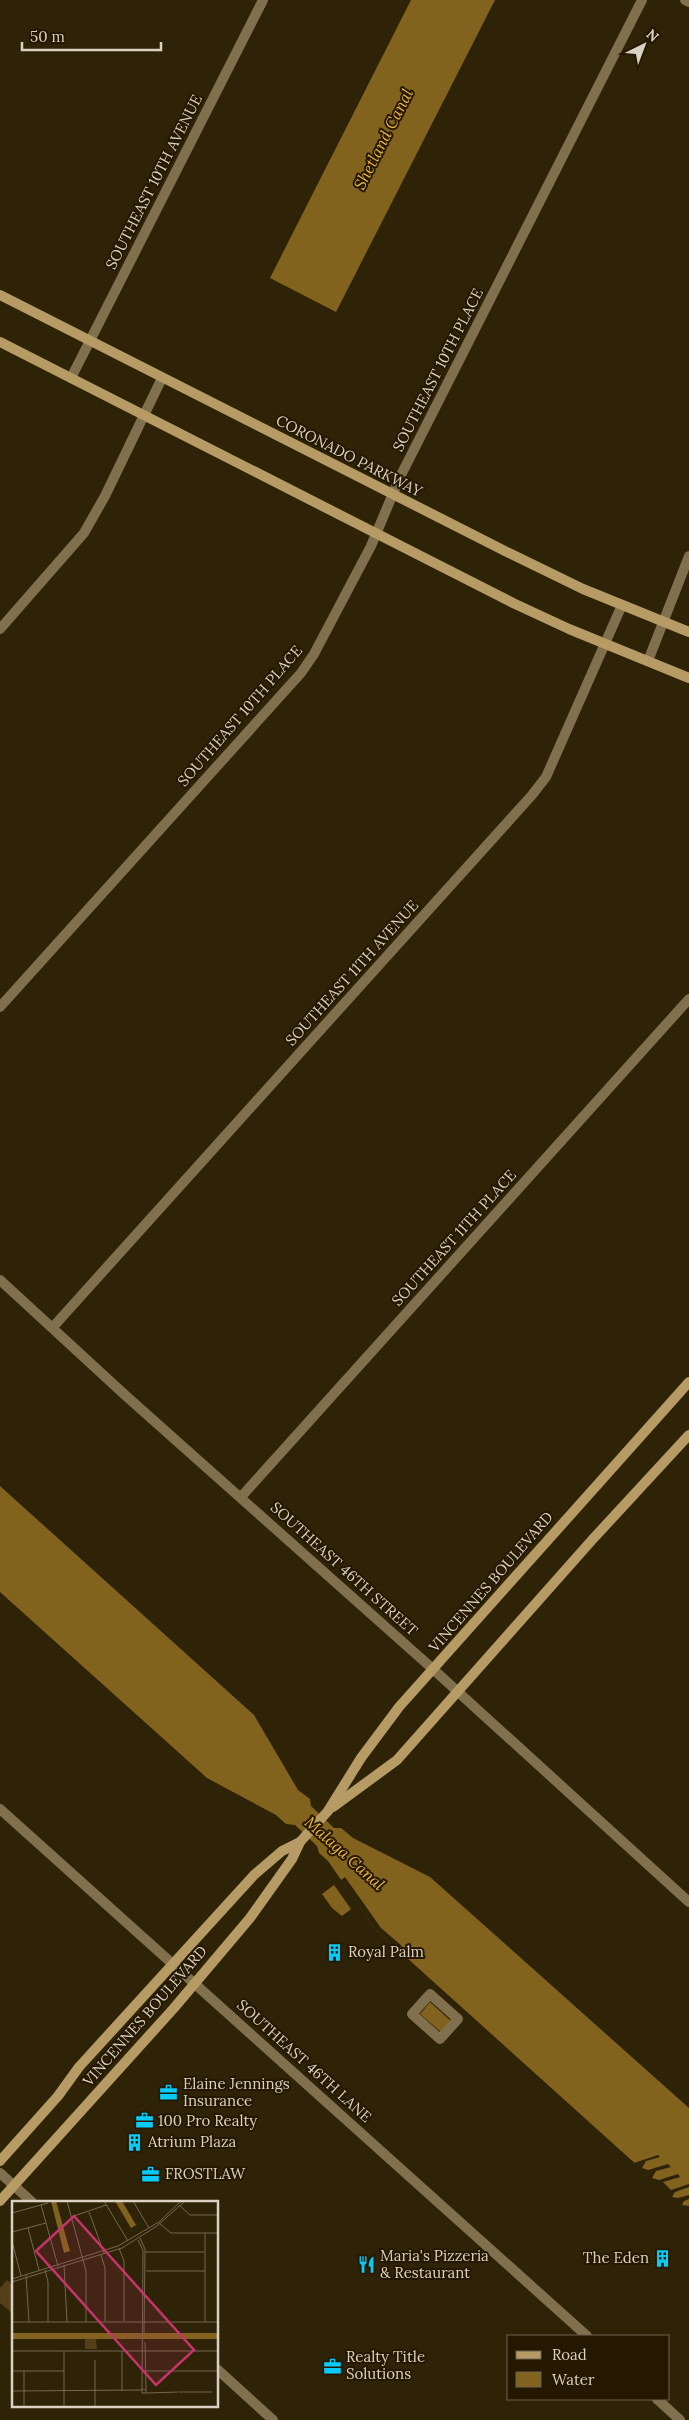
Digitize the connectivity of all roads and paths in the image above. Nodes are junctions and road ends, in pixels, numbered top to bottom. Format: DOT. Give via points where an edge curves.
graph roads {
  1 [pos="264,0"];
  2 [pos="642,0"];
  3 [pos="685,0"];
  4 [pos="689,2"];
  5 [pos="0,295"];
  6 [pos="90,341"];
  7 [pos="0,342"];
  8 [pos="71,378"];
  9 [pos="162,378"];
  10 [pos="144,415"];
  11 [pos="393,495"];
  12 [pos="376,534"];
  13 [pos="689,556"];
  14 [pos="622,605"];
  15 [pos="662,622"];
  16 [pos="0,629"];
  17 [pos="689,632"];
  18 [pos="606,644"];
  19 [pos="648,661"];
  20 [pos="689,678"];
  21 [pos="689,999"];
  22 [pos="0,1007"];
  23 [pos="0,1280"];
  24 [pos="53,1327"];
  25 [pos="689,1382"];
  26 [pos="689,1435"];
  27 [pos="241,1497"];
  28 [pos="434,1670"];
  29 [pos="458,1693"];
  30 [pos="0,1809"];
  31 [pos="328,1811"];
  32 [pos="300,1842"];
  33 [pos="689,1902"];
  34 [pos="173,1963"];
  35 [pos="195,1983"];
  36 [pos="430,1994"];
  37 [pos="0,2162"];
  38 [pos="0,2173"];
  39 [pos="14,2186"];
  40 [pos="0,2201"];
  41 [pos="31,2201"];
  42 [pos="586,2335"];
  43 [pos="219,2371"];
  44 [pos="658,2400"];
  45 [pos="273,2420"];
  46 [pos="680,2420"];
  1 -- 6 [label="street, SOUTHEAST 10TH AVENUE"];
  2 -- 11 [label="street, SOUTHEAST 10TH PLACE"];
  3 -- 4 [label="street"];
  5 -- 6 [label="street, CORONADO PARKWAY"];
  6 -- 8 [label="street, SOUTHEAST 10TH AVENUE"];
  6 -- 9 [label="street, CORONADO PARKWAY"];
  7 -- 8 [label="street"];
  8 -- 10 [label="street"];
  9 -- 10 [label="street"];
  9 -- 11 [label="street, CORONADO PARKWAY"];
  10 -- 12 [label="street"];
  10 -- 16 [label="street" via="84,533"];
  11 -- 12 [label="street, SOUTHEAST 10TH PLACE"];
  11 -- 14 [label="street, CORONADO PARKWAY"];
  12 -- 18 [label="street" via="513,603"];
  12 -- 22 [label="street, SOUTHEAST 10TH PLACE" via="340,606 301,673"];
  13 -- 15 [label="street"];
  14 -- 15 [label="street, CORONADO PARKWAY"];
  14 -- 18 [label="street, SOUTHEAST 11TH AVENUE"];
  15 -- 17 [label="street, CORONADO PARKWAY"];
  15 -- 19 [label="street"];
  18 -- 19 [label="street"];
  18 -- 24 [label="street, SOUTHEAST 11TH AVENUE" via="546,776 532,795"];
  19 -- 20 [label="street"];
  21 -- 27 [label="street, SOUTHEAST 11TH PLACE"];
  23 -- 24 [label="street, SOUTHEAST 46TH STREET"];
  24 -- 27 [label="street, SOUTHEAST 46TH STREET"];
  25 -- 28 [label="street, VINCENNES BOULEVARD"];
  26 -- 29 [label="street, VINCENNES BOULEVARD"];
  27 -- 28 [label="street, SOUTHEAST 46TH STREET"];
  28 -- 29 [label="street, SOUTHEAST 46TH STREET"];
  28 -- 31 [label="street, VINCENNES BOULEVARD" via="398,1707 360,1758"];
  29 -- 31 [label="street, VINCENNES BOULEVARD" via="397,1760"];
  29 -- 33 [label="street, SOUTHEAST 46TH STREET"];
  30 -- 34 [label="street, SOUTHEAST 46TH LANE"];
  31 -- 32 [label="street, VINCENNES BOULEVARD"];
  32 -- 34 [label="street, VINCENNES BOULEVARD" via="282,1851 254,1876"];
  32 -- 35 [label="street, VINCENNES BOULEVARD" via="263,1900"];
  34 -- 35 [label="street, SOUTHEAST 46TH LANE"];
  34 -- 37 [label="street, VINCENNES BOULEVARD" via="79,2067"];
  35 -- 39 [label="street, VINCENNES BOULEVARD"];
  35 -- 42 [label="street, SOUTHEAST 46TH LANE"];
  36 -- 36 [label="street" via="458,2019 440,2039 412,2014"];
  38 -- 39 [label="street"];
  39 -- 40 [label="street, VINCENNES BOULEVARD"];
  39 -- 41 [label="street"];
  43 -- 45 [label="street"];
  44 -- 46 [label="street"];
}
